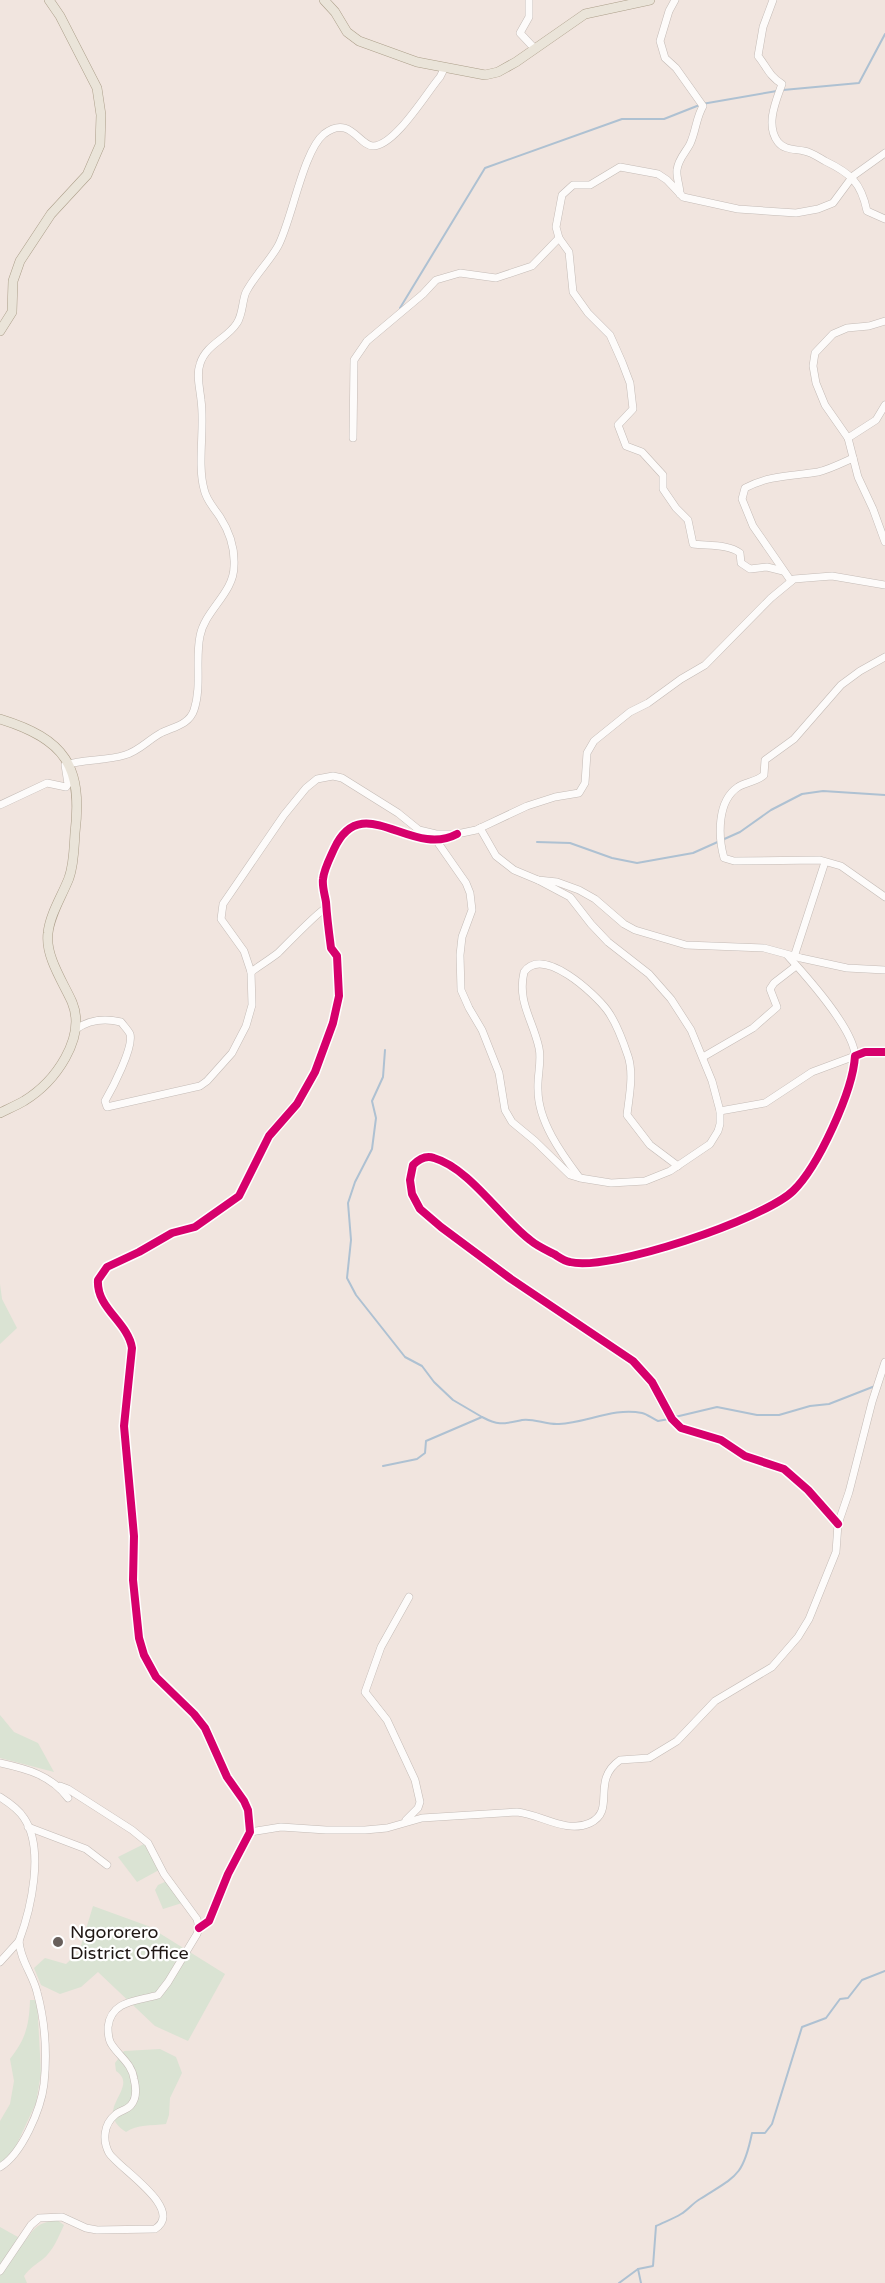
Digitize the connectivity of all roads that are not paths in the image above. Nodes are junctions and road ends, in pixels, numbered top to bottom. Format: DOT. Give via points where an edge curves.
graph roads {
  1 [pos="49,0"];
  2 [pos="324,0"];
  3 [pos="529,0"];
  4 [pos="650,0"];
  5 [pos="675,0"];
  6 [pos="773,0"];
  7 [pos="535,49"];
  8 [pos="444,69"];
  9 [pos="885,153"];
  10 [pos="852,178"];
  11 [pos="680,194"];
  12 [pos="885,219"];
  13 [pos="559,238"];
  14 [pos="885,321"];
  15 [pos="0,331"];
  16 [pos="885,405"];
  17 [pos="353,438"];
  18 [pos="848,438"];
  19 [pos="853,458"];
  20 [pos="885,542"];
  21 [pos="783,571"];
  22 [pos="791,581"];
  23 [pos="885,585"];
  24 [pos="885,657"];
  25 [pos="0,719"];
  26 [pos="69,763"];
  27 [pos="0,805"];
  28 [pos="480,828"];
  29 [pos="457,834"];
  30 [pos="436,840"];
  31 [pos="825,862"];
  32 [pos="538,880"];
  33 [pos="885,897"];
  34 [pos="326,908"];
  35 [pos="790,955"];
  36 [pos="796,966"];
  37 [pos="872,970"];
  38 [pos="885,970"];
  39 [pos="251,972"];
  40 [pos="885,978"];
  41 [pos="76,1029"];
  42 [pos="885,1052"];
  43 [pos="855,1056"];
  44 [pos="703,1057"];
  45 [pos="720,1111"];
  46 [pos="0,1113"];
  47 [pos="678,1166"];
  48 [pos="580,1178"];
  49 [pos="885,1362"];
  50 [pos="838,1524"];
  51 [pos="409,1597"];
  52 [pos="0,1763"];
  53 [pos="60,1786"];
  54 [pos="0,1797"];
  55 [pos="68,1798"];
  56 [pos="404,1822"];
  57 [pos="28,1827"];
  58 [pos="250,1832"];
  59 [pos="107,1865"];
  60 [pos="199,1928"];
  61 [pos="19,1941"];
  62 [pos="0,1962"];
  63 [pos="0,2167"];
  64 [pos="0,2271"];
  1 -- 15 [label="main road" via="97,88 100,145 87,175 51,214 20,261 13,281 12,312"];
  2 -- 8 [label="main road" via="347,32 359,41"];
  3 -- 7 [label="street" via="529,17 520,33"];
  4 -- 7 [label="main road" via="585,14"];
  5 -- 11 [label="street" via="660,41 665,58 703,106 690,145 676,170"];
  6 -- 10 [label="street" via="758,56 766,72 782,84 772,115 773,131 778,142 786,147 807,151"];
  7 -- 8 [label="main road" via="507,68 485,75"];
  8 -- 26 [label="street" via="408,119 379,144 367,144 344,128 322,136 312,150 278,247 250,285 238,321 210,348 199,365 204,489 227,528 234,573 200,633 193,713 185,722 127,755"];
  9 -- 10 [label="street"];
  10 -- 11 [label="street" via="833,203 796,213 738,209"];
  10 -- 12 [label="street" via="867,211"];
  11 -- 13 [label="street" via="658,174 620,167 590,185 573,185 562,195 556,227"];
  13 -- 17 [label="street" via="532,266 496,279 460,273 436,280 367,341 354,360"];
  13 -- 21 [label="street" via="569,252 573,292 610,335 630,383 633,409 618,425 626,446 642,452 663,475 663,489 688,520 693,544 736,549 741,563 750,569 767,567"];
  14 -- 18 [label="street" via="833,334 813,358 814,377 825,405"];
  16 -- 18 [label="street" via="876,420"];
  18 -- 19 [label="street"];
  19 -- 20 [label="street"];
  19 -- 21 [label="street" via="828,469 767,479 745,488 742,499 753,526"];
  21 -- 22 [label="street"];
  22 -- 23 [label="street" via="832,576"];
  22 -- 28 [label="street" via="705,665 598,737 587,753 585,783 579,793 527,806"];
  24 -- 31 [label="street" via="841,685 794,740 765,760 764,775 728,794 719,827 724,858"];
  25 -- 26 [label="main road" via="44,738"];
  26 -- 27 [label="street" via="64,769 66,787 47,783"];
  26 -- 41 [label="main road" via="75,780 77,818 73,859 47,936 73,1004"];
  28 -- 29 [label="street"];
  28 -- 32 [label="street" via="500,860"];
  29 -- 30 [label="street"];
  29 -- 39 [label="street" via="419,830 342,778 314,780 284,815 223,904 221,920 244,951"];
  30 -- 34 [label="street" via="413,838 374,824 349,828 324,872"];
  30 -- 48 [label="street" via="470,893 472,910 459,955 461,990 499,1072 505,1110 523,1133 570,1175"];
  31 -- 33 [label="street" via="842,866"];
  31 -- 35 [label="street"];
  32 -- 35 [label="street" via="579,890 624,924 643,933 694,946 744,946"];
  32 -- 44 [label="street" via="570,897 600,934 657,983 685,1020"];
  34 -- 39 [label="street"];
  34 -- 58 [label="street" via="331,948 337,956 339,996 333,1023 306,1090 269,1136 236,1199 195,1227 172,1233 108,1267 98,1280 99,1294 132,1348 124,1426 139,1638 156,1677 205,1728 227,1777 248,1810"];
  35 -- 36 [label="street"];
  35 -- 37 [label="street"];
  36 -- 43 [label="street" via="838,1018"];
  36 -- 44 [label="street" via="771,988 777,1007 741,1035"];
  37 -- 38 [label="street"];
  37 -- 40 [label="street"];
  39 -- 41 [label="street" via="252,1005 246,1026 232,1053 200,1086 107,1107 105,1101 129,1047 130,1034 116,1021 90,1022"];
  41 -- 46 [label="main road" via="64,1060 52,1076 25,1101"];
  42 -- 43 [label="street"];
  43 -- 45 [label="street" via="812,1072 765,1103"];
  43 -- 50 [label="street" via="845,1098 811,1167 794,1191 711,1232 635,1257 585,1264 568,1262 530,1240 463,1175 433,1157 413,1165 410,1180 420,1209 441,1227 511,1280 633,1361 652,1382 681,1428 713,1437 745,1456 784,1469"];
  44 -- 45 [label="street"];
  45 -- 47 [label="street" via="715,1138"];
  47 -- 48 [label="street" via="645,1181 611,1183"];
  47 -- 48 [label="street" via="650,1145 627,1115 631,1074 608,1012 563,970 533,965 524,972 522,992 540,1052 537,1091 542,1112 563,1155"];
  49 -- 50 [label="street"];
  50 -- 56 [label="street" via="836,1552 809,1619 779,1661 716,1701 677,1741 649,1758 616,1762 605,1777 604,1805 593,1821 585,1825 553,1823 517,1812"];
  51 -- 56 [label="street" via="381,1647 365,1692 387,1720 419,1792 418,1808"];
  52 -- 53 [label="street" via="34,1772"];
  53 -- 55 [label="street"];
  53 -- 60 [label="street" via="148,1844"];
  54 -- 57 [label="street" via="25,1818"];
  56 -- 58 [label="street" via="365,1830 281,1827"];
  57 -- 59 [label="street" via="86,1849"];
  57 -- 61 [label="street" via="35,1869"];
  58 -- 60 [label="street" via="209,1921"];
  60 -- 64 [label="street" via="158,1995 121,2005 111,2017 108,2029 111,2044 133,2069 136,2093 130,2106 114,2116 106,2127 104,2137 116,2162 157,2200 164,2216 162,2223 155,2229 97,2230 62,2217 39,2218"];
  61 -- 62 [label="street"];
  61 -- 63 [label="street" via="37,1992 44,2031 44,2085 26,2140"];
}
